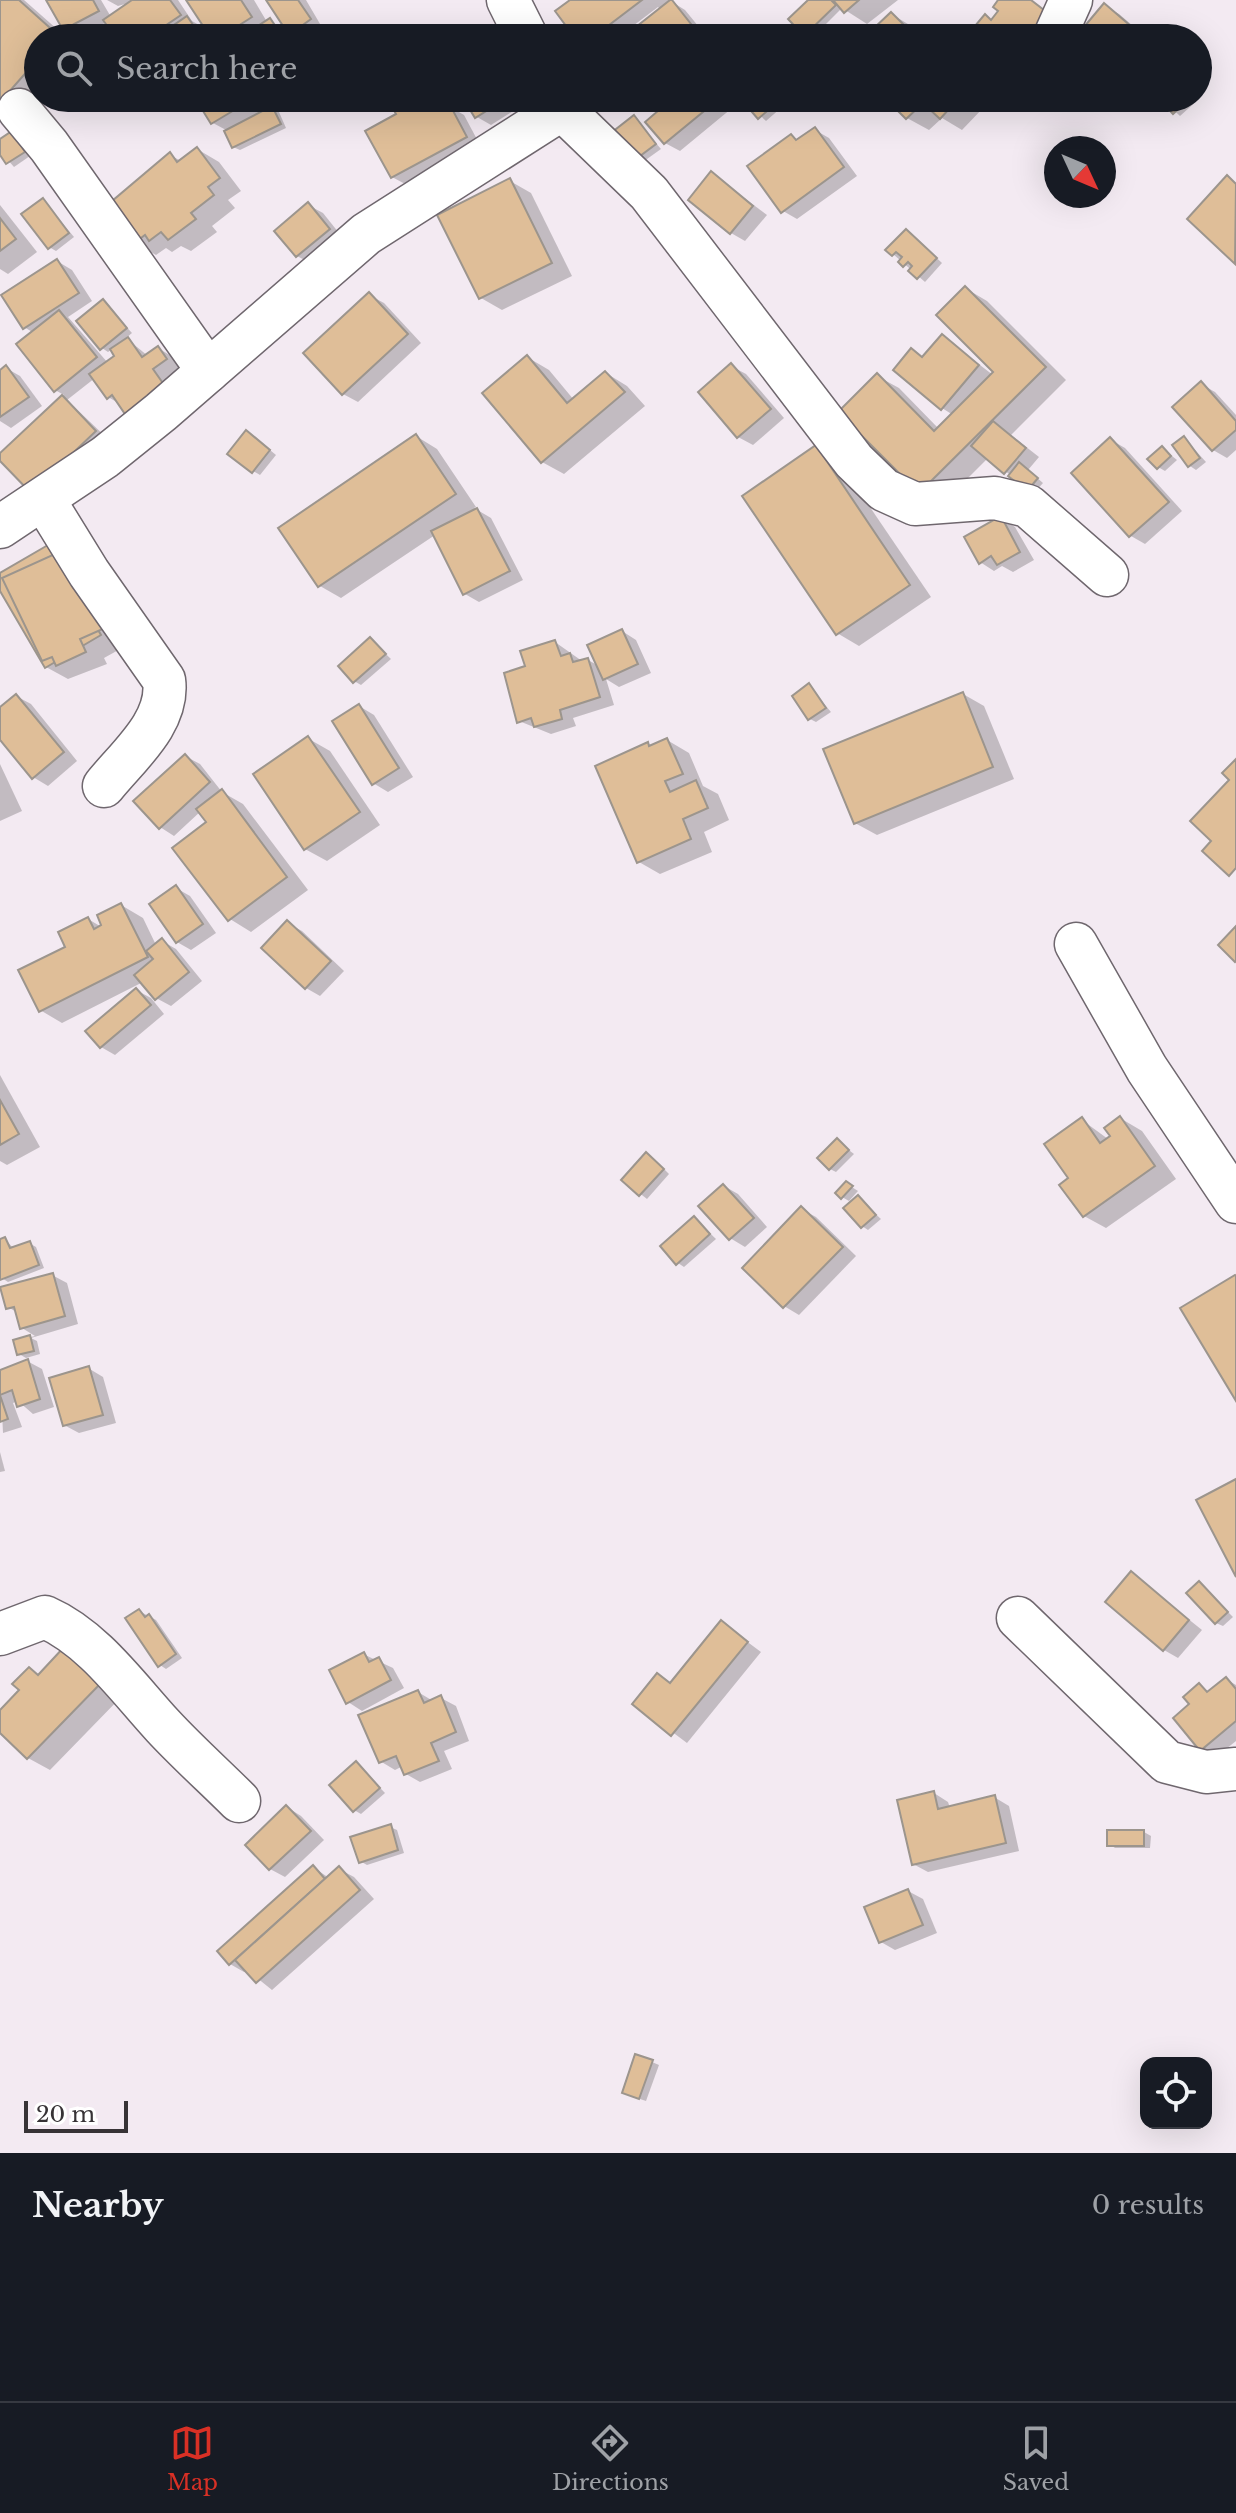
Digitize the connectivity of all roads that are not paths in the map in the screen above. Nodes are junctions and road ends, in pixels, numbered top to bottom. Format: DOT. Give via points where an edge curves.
graph roads {
  1 [pos="508,0"];
  2 [pos="1071,0"];
  3 [pos="520,24"];
  4 [pos="1060,24"];
  5 [pos="19,110"];
  6 [pos="546,112"];
  7 [pos="568,112"];
  8 [pos="208,371"];
  9 [pos="15,509"];
  10 [pos="1107,575"];
  11 [pos="104,786"];
  12 [pos="1076,944"];
  13 [pos="1236,1202"];
  14 [pos="1018,1618"];
  15 [pos="0,1634"];
  16 [pos="1236,1769"];
  17 [pos="239,1801"];
  1 -- 3 [label="street"];
  2 -- 4 [label="street"];
  5 -- 8 [label="street"];
  6 -- 8 [label="street" via="366,234"];
  7 -- 10 [label="street" via="649,193 854,461 884,490 915,504 995,498 1028,506"];
  8 -- 9 [label="street" via="105,457"];
  9 -- 11 [label="street" via="89,573 164,680 166,697 159,715"];
  12 -- 13 [label="street" via="1147,1069"];
  14 -- 16 [label="street" via="1167,1762 1206,1772"];
  15 -- 17 [label="street" via="45,1617 64,1626"];
}
